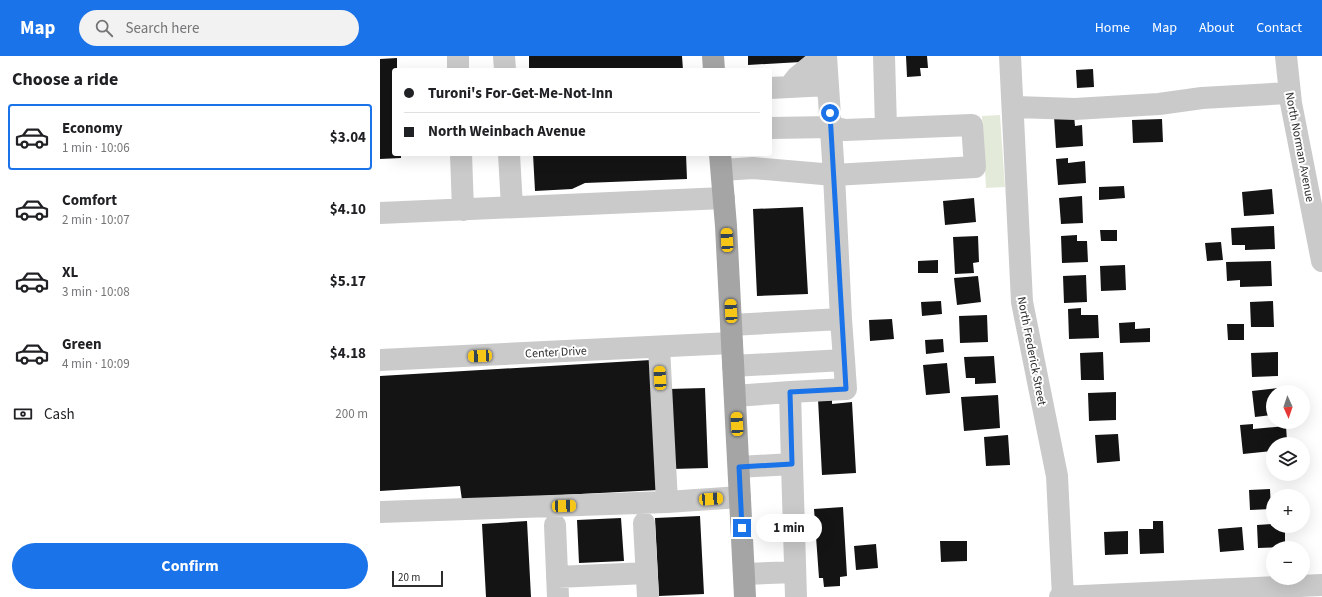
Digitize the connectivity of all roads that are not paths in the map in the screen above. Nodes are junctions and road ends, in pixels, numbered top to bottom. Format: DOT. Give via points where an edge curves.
graph roads {
  1 [pos="458,56"];
  2 [pos="504,56"];
  3 [pos="713,56"];
  4 [pos="823,56"];
  5 [pos="826,56"];
  6 [pos="884,56"];
  7 [pos="1010,56"];
  8 [pos="1286,56"];
  9 [pos="458,68"];
  10 [pos="505,68"];
  11 [pos="714,68"];
  12 [pos="828,85"];
  13 [pos="779,88"];
  14 [pos="1290,93"];
  15 [pos="1013,107"];
  16 [pos="832,127"];
  17 [pos="772,128"];
  18 [pos="886,128"];
  19 [pos="461,156"];
  20 [pos="509,156"];
  21 [pos="721,162"];
  22 [pos="834,175"];
  23 [pos="724,198"];
  24 [pos="512,208"];
  25 [pos="463,210"];
  26 [pos="380,213"];
  27 [pos="1322,261"];
  28 [pos="841,319"];
  29 [pos="732,334"];
  30 [pos="659,347"];
  31 [pos="380,360"];
  32 [pos="844,360"];
  33 [pos="734,366"];
  34 [pos="790,392"];
  35 [pos="735,396"];
  36 [pos="792,464"];
  37 [pos="739,467"];
  38 [pos="740,497"];
  39 [pos="667,502"];
  40 [pos="380,512"];
  41 [pos="644,523"];
  42 [pos="555,525"];
  43 [pos="647,572"];
  44 [pos="796,572"];
  45 [pos="744,574"];
  46 [pos="1322,585"];
  47 [pos="558,587"];
  48 [pos="648,597"];
  49 [pos="745,597"];
  50 [pos="796,597"];
  51 [pos="1060,597"];
  52 [pos="1064,597"];
  1 -- 9 [label="street"];
  2 -- 10 [label="street"];
  3 -- 11 [label="main road"];
  4 -- 13 [label="street"];
  5 -- 12 [label="street"];
  6 -- 18 [label="street"];
  7 -- 15 [label="street, North Frederick Street"];
  8 -- 14 [label="street, North Norman Avenue"];
  12 -- 13 [label="street"];
  12 -- 16 [label="street"];
  14 -- 15 [label="street" via="1075,109"];
  14 -- 27 [label="street, North Norman Avenue"];
  15 -- 52 [label="street, North Frederick Street" via="1022,302 1057,476"];
  16 -- 17 [label="street"];
  16 -- 18 [label="street" via="845,130"];
  16 -- 22 [label="street"];
  18 -- 22 [label="street" via="972,125 975,167"];
  19 -- 25 [label="street"];
  20 -- 24 [label="street"];
  21 -- 22 [label="street" via="754,168"];
  21 -- 23 [label="main road"];
  22 -- 28 [label="street"];
  23 -- 24 [label="street"];
  23 -- 29 [label="main road"];
  24 -- 25 [label="street"];
  25 -- 26 [label="street"];
  28 -- 29 [label="street, Center Drive"];
  28 -- 32 [label="street"];
  29 -- 30 [label="street, Center Drive"];
  29 -- 33 [label="main road"];
  30 -- 31 [label="street, Center Drive"];
  30 -- 39 [label="street"];
  32 -- 33 [label="street"];
  32 -- 34 [label="street" via="846,389"];
  33 -- 35 [label="main road"];
  34 -- 35 [label="street"];
  34 -- 36 [label="street"];
  35 -- 37 [label="main road"];
  36 -- 37 [label="street"];
  36 -- 44 [label="street"];
  37 -- 38 [label="main road"];
  38 -- 39 [label="street"];
  38 -- 45 [label="main road"];
  39 -- 40 [label="street"];
  41 -- 43 [label="street"];
  42 -- 47 [label="street"];
  43 -- 47 [label="street"];
  43 -- 48 [label="street"];
  44 -- 45 [label="street"];
  44 -- 50 [label="street"];
  45 -- 49 [label="main road"];
  46 -- 52 [label="street"];
  51 -- 52 [label="street"];
}
